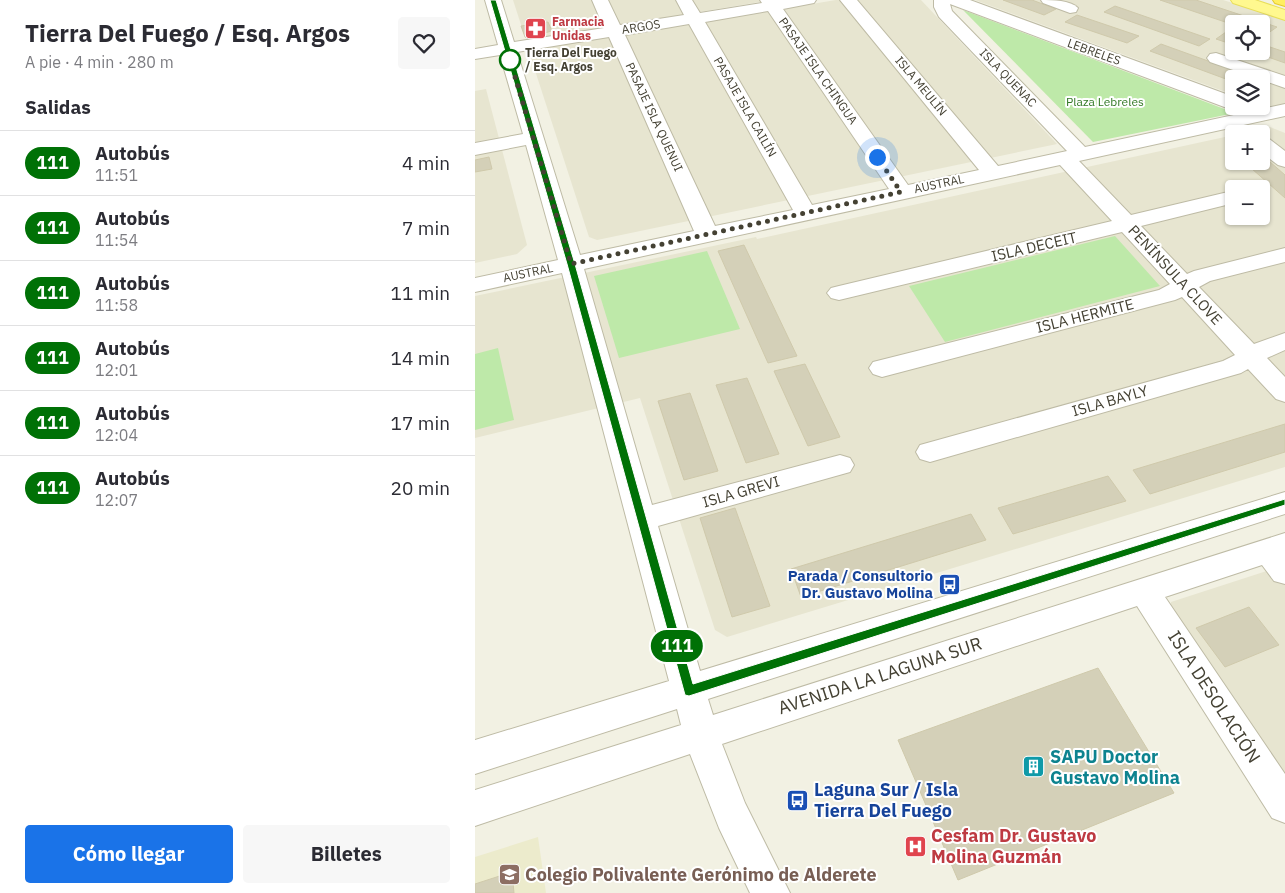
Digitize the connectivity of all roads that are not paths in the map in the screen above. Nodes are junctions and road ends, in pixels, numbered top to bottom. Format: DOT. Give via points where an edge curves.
graph roads {
  1 [pos="493,0"];
  2 [pos="600,0"];
  3 [pos="684,0"];
  4 [pos="808,0"];
  5 [pos="848,0"];
  6 [pos="942,0"];
  7 [pos="955,0"];
  8 [pos="1049,0"];
  9 [pos="1239,0"];
  10 [pos="1281,0"];
  11 [pos="1285,1"];
  12 [pos="770,3"];
  13 [pos="1070,8"];
  14 [pos="1285,14"];
  15 [pos="694,19"];
  16 [pos="614,32"];
  17 [pos="507,49"];
  18 [pos="475,54"];
  19 [pos="1216,58"];
  20 [pos="1285,82"];
  21 [pos="1225,106"];
  22 [pos="1285,110"];
  23 [pos="1225,113"];
  24 [pos="1270,113"];
  25 [pos="1265,115"];
  26 [pos="1285,123"];
  27 [pos="533,138"];
  28 [pos="475,149"];
  29 [pos="1270,149"];
  30 [pos="1073,156"];
  31 [pos="1285,161"];
  32 [pos="993,173"];
  33 [pos="901,192"];
  34 [pos="1225,199"];
  35 [pos="806,213"];
  36 [pos="1126,223"];
  37 [pos="707,234"];
  38 [pos="1285,255"];
  39 [pos="571,264"];
  40 [pos="475,285"];
  41 [pos="1185,286"];
  42 [pos="839,293"];
  43 [pos="1285,341"];
  44 [pos="1251,356"];
  45 [pos="882,368"];
  46 [pos="1285,393"];
  47 [pos="930,452"];
  48 [pos="840,465"];
  49 [pos="1285,502"];
  50 [pos="642,519"];
  51 [pos="1279,556"];
  52 [pos="1143,590"];
  53 [pos="689,691"];
  54 [pos="701,735"];
  55 [pos="475,757"];
  56 [pos="1285,804"];
  57 [pos="475,808"];
  58 [pos="771,893"];
  1 -- 17 [label="street"];
  2 -- 16 [label="street, PASAJE ISLA QUENUI"];
  3 -- 15 [label="street, PASAJE ISLA CAILÍN"];
  4 -- 12 [label="street, ARGOS"];
  5 -- 32 [label="street, ISLA MEULÍN"];
  6 -- 30 [label="street, ISLA QUENAC" via="945,13"];
  7 -- 21 [label="street, LEBRELES"];
  8 -- 13 [label="street"];
  9 -- 14 [label="main road"];
  10 -- 11 [label="highway"];
  12 -- 15 [label="street, ARGOS"];
  12 -- 33 [label="street, PASAJE ISLA CHINGUA"];
  15 -- 16 [label="street, ARGOS"];
  15 -- 35 [label="street, PASAJE ISLA CAILÍN"];
  16 -- 17 [label="street, ARGOS"];
  16 -- 37 [label="street, PASAJE ISLA QUENUI"];
  17 -- 18 [label="street, ARGOS"];
  17 -- 27 [label="street"];
  19 -- 20 [label="street"];
  22 -- 24 [label="street, AUSTRAL"];
  23 -- 30 [label="street, AUSTRAL"];
  25 -- 26 [label="street"];
  27 -- 28 [label="street"];
  27 -- 39 [label="street"];
  29 -- 31 [label="street"];
  30 -- 32 [label="street, AUSTRAL"];
  30 -- 36 [label="street, PENÍNSULA CLOVE"];
  32 -- 33 [label="street, AUSTRAL"];
  33 -- 35 [label="street, AUSTRAL"];
  34 -- 36 [label="street, ISLA DECEIT"];
  35 -- 37 [label="street, AUSTRAL"];
  36 -- 41 [label="street, PENÍNSULA CLOVE"];
  36 -- 42 [label="street, ISLA DECEIT"];
  37 -- 39 [label="street, AUSTRAL"];
  38 -- 41 [label="street, ISLA HERMITE" via="1202,276"];
  39 -- 40 [label="street, AUSTRAL"];
  39 -- 50 [label="street"];
  41 -- 44 [label="street, PENÍNSULA CLOVE"];
  41 -- 45 [label="street, ISLA HERMITE" via="1167,295"];
  43 -- 44 [label="street, ISLA BAYLY"];
  44 -- 46 [label="street, PENÍNSULA CLOVE"];
  44 -- 47 [label="street, ISLA BAYLY" via="1232,367"];
  48 -- 50 [label="street, ISLA GREVI"];
  49 -- 53 [label="street"];
  50 -- 53 [label="street"];
  51 -- 52 [label="street, AVENIDA LA LAGUNA SUR"];
  52 -- 54 [label="street, AVENIDA LA LAGUNA SUR"];
  52 -- 56 [label="street, ISLA DESOLACIÓN"];
  53 -- 54 [label="street"];
  53 -- 55 [label="street"];
  54 -- 57 [label="street, AVENIDA LA LAGUNA SUR"];
  54 -- 58 [label="street" via="719,786"];
}
